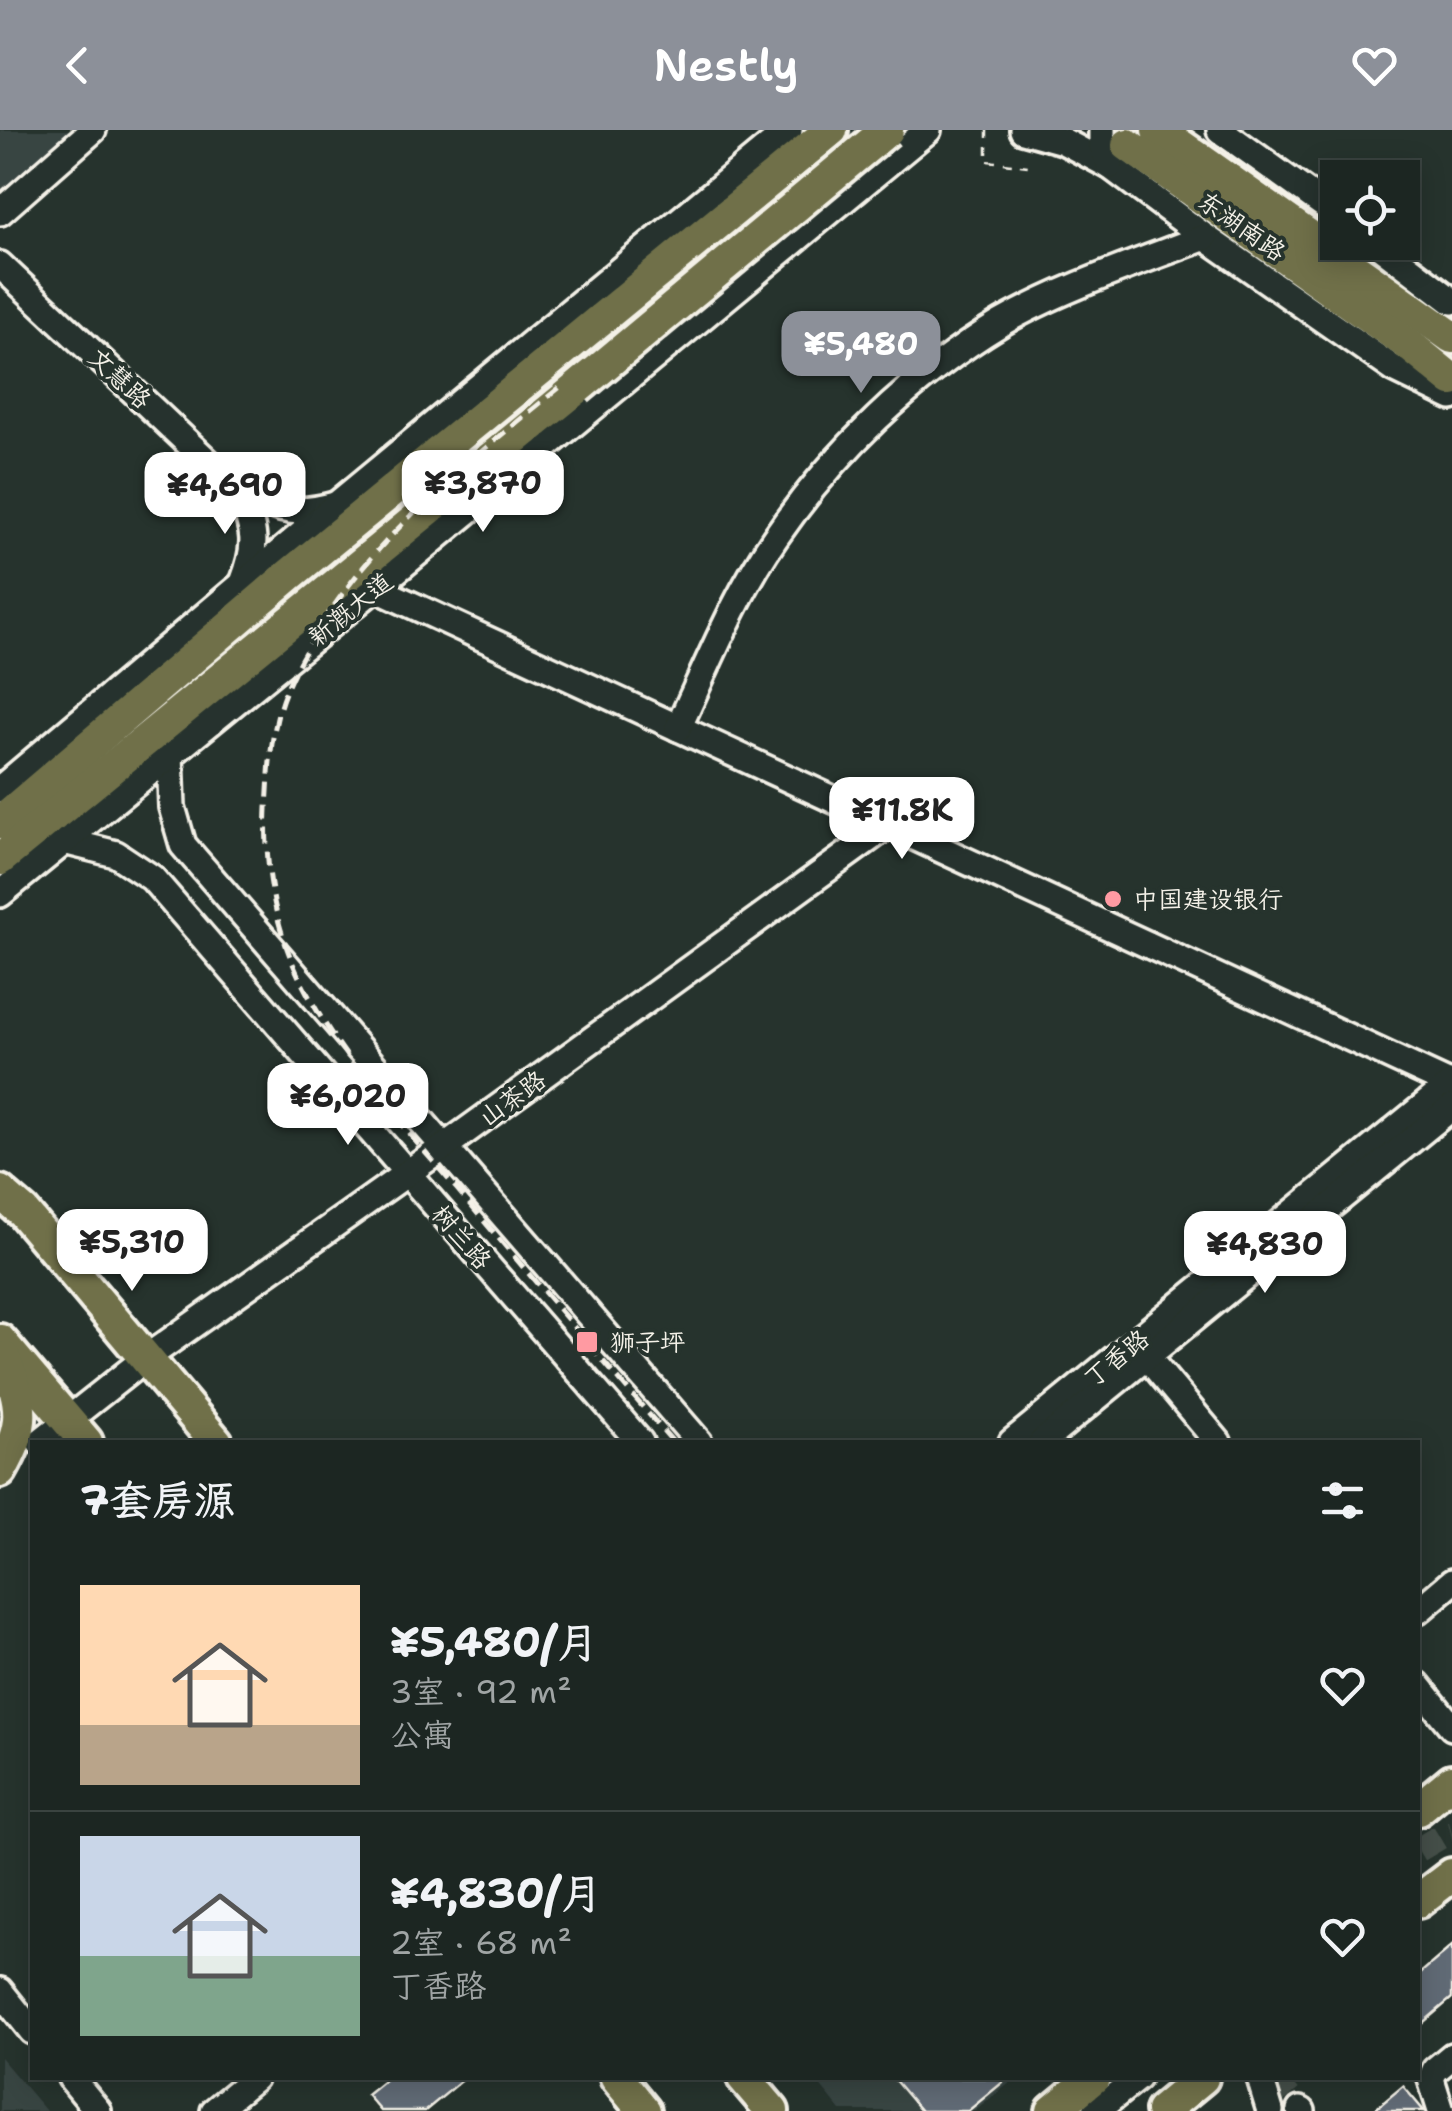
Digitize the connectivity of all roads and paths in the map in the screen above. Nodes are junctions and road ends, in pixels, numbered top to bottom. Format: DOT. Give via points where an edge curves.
graph roads {
  1 [pos="93,130"];
  2 [pos="789,130"];
  3 [pos="830,130"];
  4 [pos="851,130"];
  5 [pos="887,130"];
  6 [pos="928,130"];
  7 [pos="987,130"];
  8 [pos="1022,130"];
  9 [pos="1158,130"];
  10 [pos="1220,130"];
  11 [pos="1113,147"];
  12 [pos="1028,166"];
  13 [pos="855,191"];
  14 [pos="1320,203"];
  15 [pos="0,212"];
  16 [pos="1206,238"];
  17 [pos="1398,260"];
  18 [pos="0,264"];
  19 [pos="1452,301"];
  20 [pos="1452,336"];
  21 [pos="1452,380"];
  22 [pos="1452,397"];
  23 [pos="240,492"];
  24 [pos="336,505"];
  25 [pos="243,583"];
  26 [pos="376,588"];
  27 [pos="678,728"];
  28 [pos="170,754"];
  29 [pos="0,789"];
  30 [pos="0,822"];
  31 [pos="888,825"];
  32 [pos="64,841"];
  33 [pos="0,858"];
  34 [pos="0,894"];
  35 [pos="1452,1084"];
  36 [pos="1452,1107"];
  37 [pos="444,1147"];
  38 [pos="0,1166"];
  39 [pos="407,1174"];
  40 [pos="12,1202"];
  41 [pos="0,1341"];
  42 [pos="0,1350"];
  43 [pos="1148,1356"];
  44 [pos="146,1358"];
  45 [pos="77,1431"];
  46 [pos="47,1440"];
  47 [pos="214,1440"];
  48 [pos="638,1440"];
  49 [pos="697,1440"];
  50 [pos="1014,1440"];
  51 [pos="1044,1440"];
  52 [pos="1216,1440"];
  53 [pos="30,1450"];
  54 [pos="0,1473"];
  55 [pos="1452,1582"];
  56 [pos="1420,1609"];
  57 [pos="1420,1687"];
  58 [pos="1452,1727"];
  59 [pos="1452,1781"];
  60 [pos="1420,1808"];
  61 [pos="1452,1875"];
  62 [pos="1420,1899"];
  63 [pos="0,1992"];
  64 [pos="30,2029"];
  65 [pos="1452,2056"];
  66 [pos="73,2080"];
  67 [pos="252,2080"];
  68 [pos="619,2080"];
  69 [pos="746,2080"];
  70 [pos="1091,2080"];
  71 [pos="1135,2080"];
  72 [pos="1200,2080"];
  73 [pos="1261,2080"];
  74 [pos="98,2111"];
  75 [pos="214,2111"];
  76 [pos="644,2111"];
  77 [pos="772,2111"];
  78 [pos="1052,2111"];
  79 [pos="1096,2111"];
  80 [pos="1162,2111"];
  81 [pos="1270,2111"];
  82 [pos="1441,2111"];
  1 -- 15 [label="street"];
  2 -- 24 [label="street"];
  3 -- 30 [label="main road"];
  4 -- 13 [label="street" via="862,142 864,165"];
  5 -- 33 [label="main road, 新溉大道, bridge"];
  6 -- 13 [label="street, 新溉大道"];
  7 -- 12 [label="path" via="987,160"];
  8 -- 11 [label="street"];
  9 -- 20 [label="main road, 东湖南路"];
  10 -- 14 [label="street"];
  11 -- 16 [label="street"];
  11 -- 21 [label="main road, 东湖南路"];
  13 -- 26 [label="street, 新溉大道"];
  16 -- 22 [label="street" via="1394,370"];
  16 -- 27 [label="street" via="1004,322 866,427 775,538"];
  17 -- 19 [label="street"];
  18 -- 23 [label="street, 文慧路"];
  23 -- 24 [label="street" via="290,512"];
  23 -- 25 [label="street" via="254,542"];
  24 -- 25 [label="street"];
  25 -- 29 [label="street"];
  26 -- 27 [label="street"];
  26 -- 28 [label="street, 新溉大道"];
  27 -- 31 [label="street"];
  28 -- 32 [label="street, 新溉大道"];
  28 -- 37 [label="street" via="172,807 183,846"];
  31 -- 35 [label="street"];
  31 -- 37 [label="street, 山茶路"];
  32 -- 34 [label="street, 新溉大道"];
  32 -- 39 [label="street, 树兰路" via="116,854 152,878"];
  35 -- 50 [label="street, 丁香路"];
  36 -- 43 [label="street, 丁香路"];
  37 -- 39 [label="street, 山茶路"];
  37 -- 49 [label="street"];
  38 -- 40 [label="main road"];
  39 -- 44 [label="street, 山茶路"];
  39 -- 48 [label="street, 树兰路"];
  40 -- 44 [label="main road"];
  41 -- 45 [label="main road"];
  42 -- 54 [label="main road" via="16,1387 19,1423"];
  43 -- 51 [label="street, 丁香路"];
  43 -- 52 [label="street"];
  44 -- 45 [label="street, 山茶路"];
  44 -- 47 [label="main road"];
  45 -- 46 [label="street, 山茶路"];
  53 -- 54 [label="street"];
  55 -- 56 [label="street"];
  57 -- 58 [label="street"];
  59 -- 60 [label="main road"];
  61 -- 62 [label="main road"];
  63 -- 64 [label="street"];
  65 -- 82 [label="street" via="1432,2078"];
  66 -- 74 [label="street"];
  67 -- 75 [label="street"];
  68 -- 76 [label="main road"];
  69 -- 77 [label="main road"];
  70 -- 78 [label="main road"];
  71 -- 79 [label="street"];
  72 -- 80 [label="main road"];
  73 -- 81 [label="street"];
}
